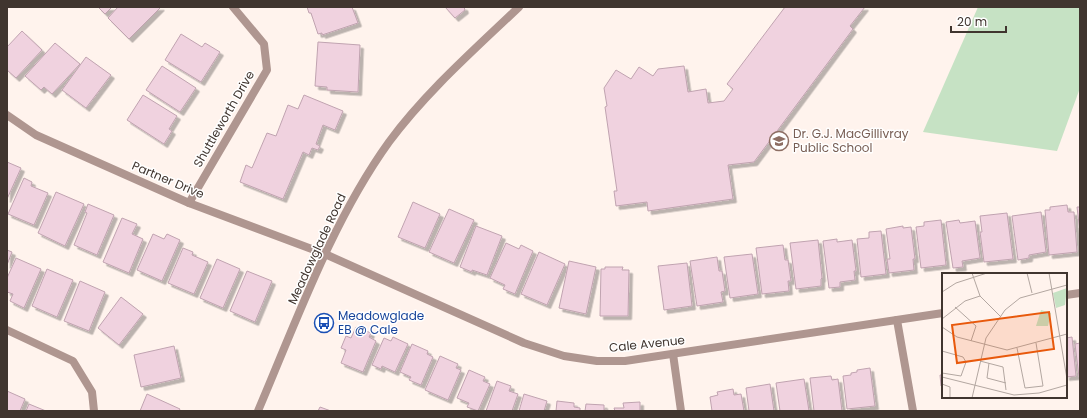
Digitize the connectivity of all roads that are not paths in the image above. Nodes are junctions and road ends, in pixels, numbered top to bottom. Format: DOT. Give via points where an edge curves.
graph roads {
  1 [pos="234,7"];
  2 [pos="519,7"];
  3 [pos="7,115"];
  4 [pos="189,203"];
  5 [pos="325,254"];
  6 [pos="1080,293"];
  7 [pos="1067,295"];
  8 [pos="942,313"];
  9 [pos="897,320"];
  10 [pos="7,330"];
  11 [pos="673,354"];
  12 [pos="94,411"];
  13 [pos="258,411"];
  14 [pos="681,411"];
  15 [pos="913,411"];
  1 -- 4 [label="street, Shuttleworth Drive" via="264,44 266,70"];
  2 -- 5 [label="street, Meadowglade Road" via="428,94 389,142 356,193"];
  3 -- 4 [label="street, Partner Drive" via="36,135"];
  4 -- 5 [label="street, Partner Drive"];
  5 -- 11 [label="street, Cale Avenue" via="524,343 564,356 597,361 624,361"];
  5 -- 13 [label="street, Meadowglade Road"];
  6 -- 7 [label="street"];
  8 -- 9 [label="street, Cale Avenue"];
  9 -- 11 [label="street, Cale Avenue"];
  9 -- 15 [label="street"];
  10 -- 12 [label="street" via="73,361 92,392"];
  11 -- 14 [label="street"];
}
